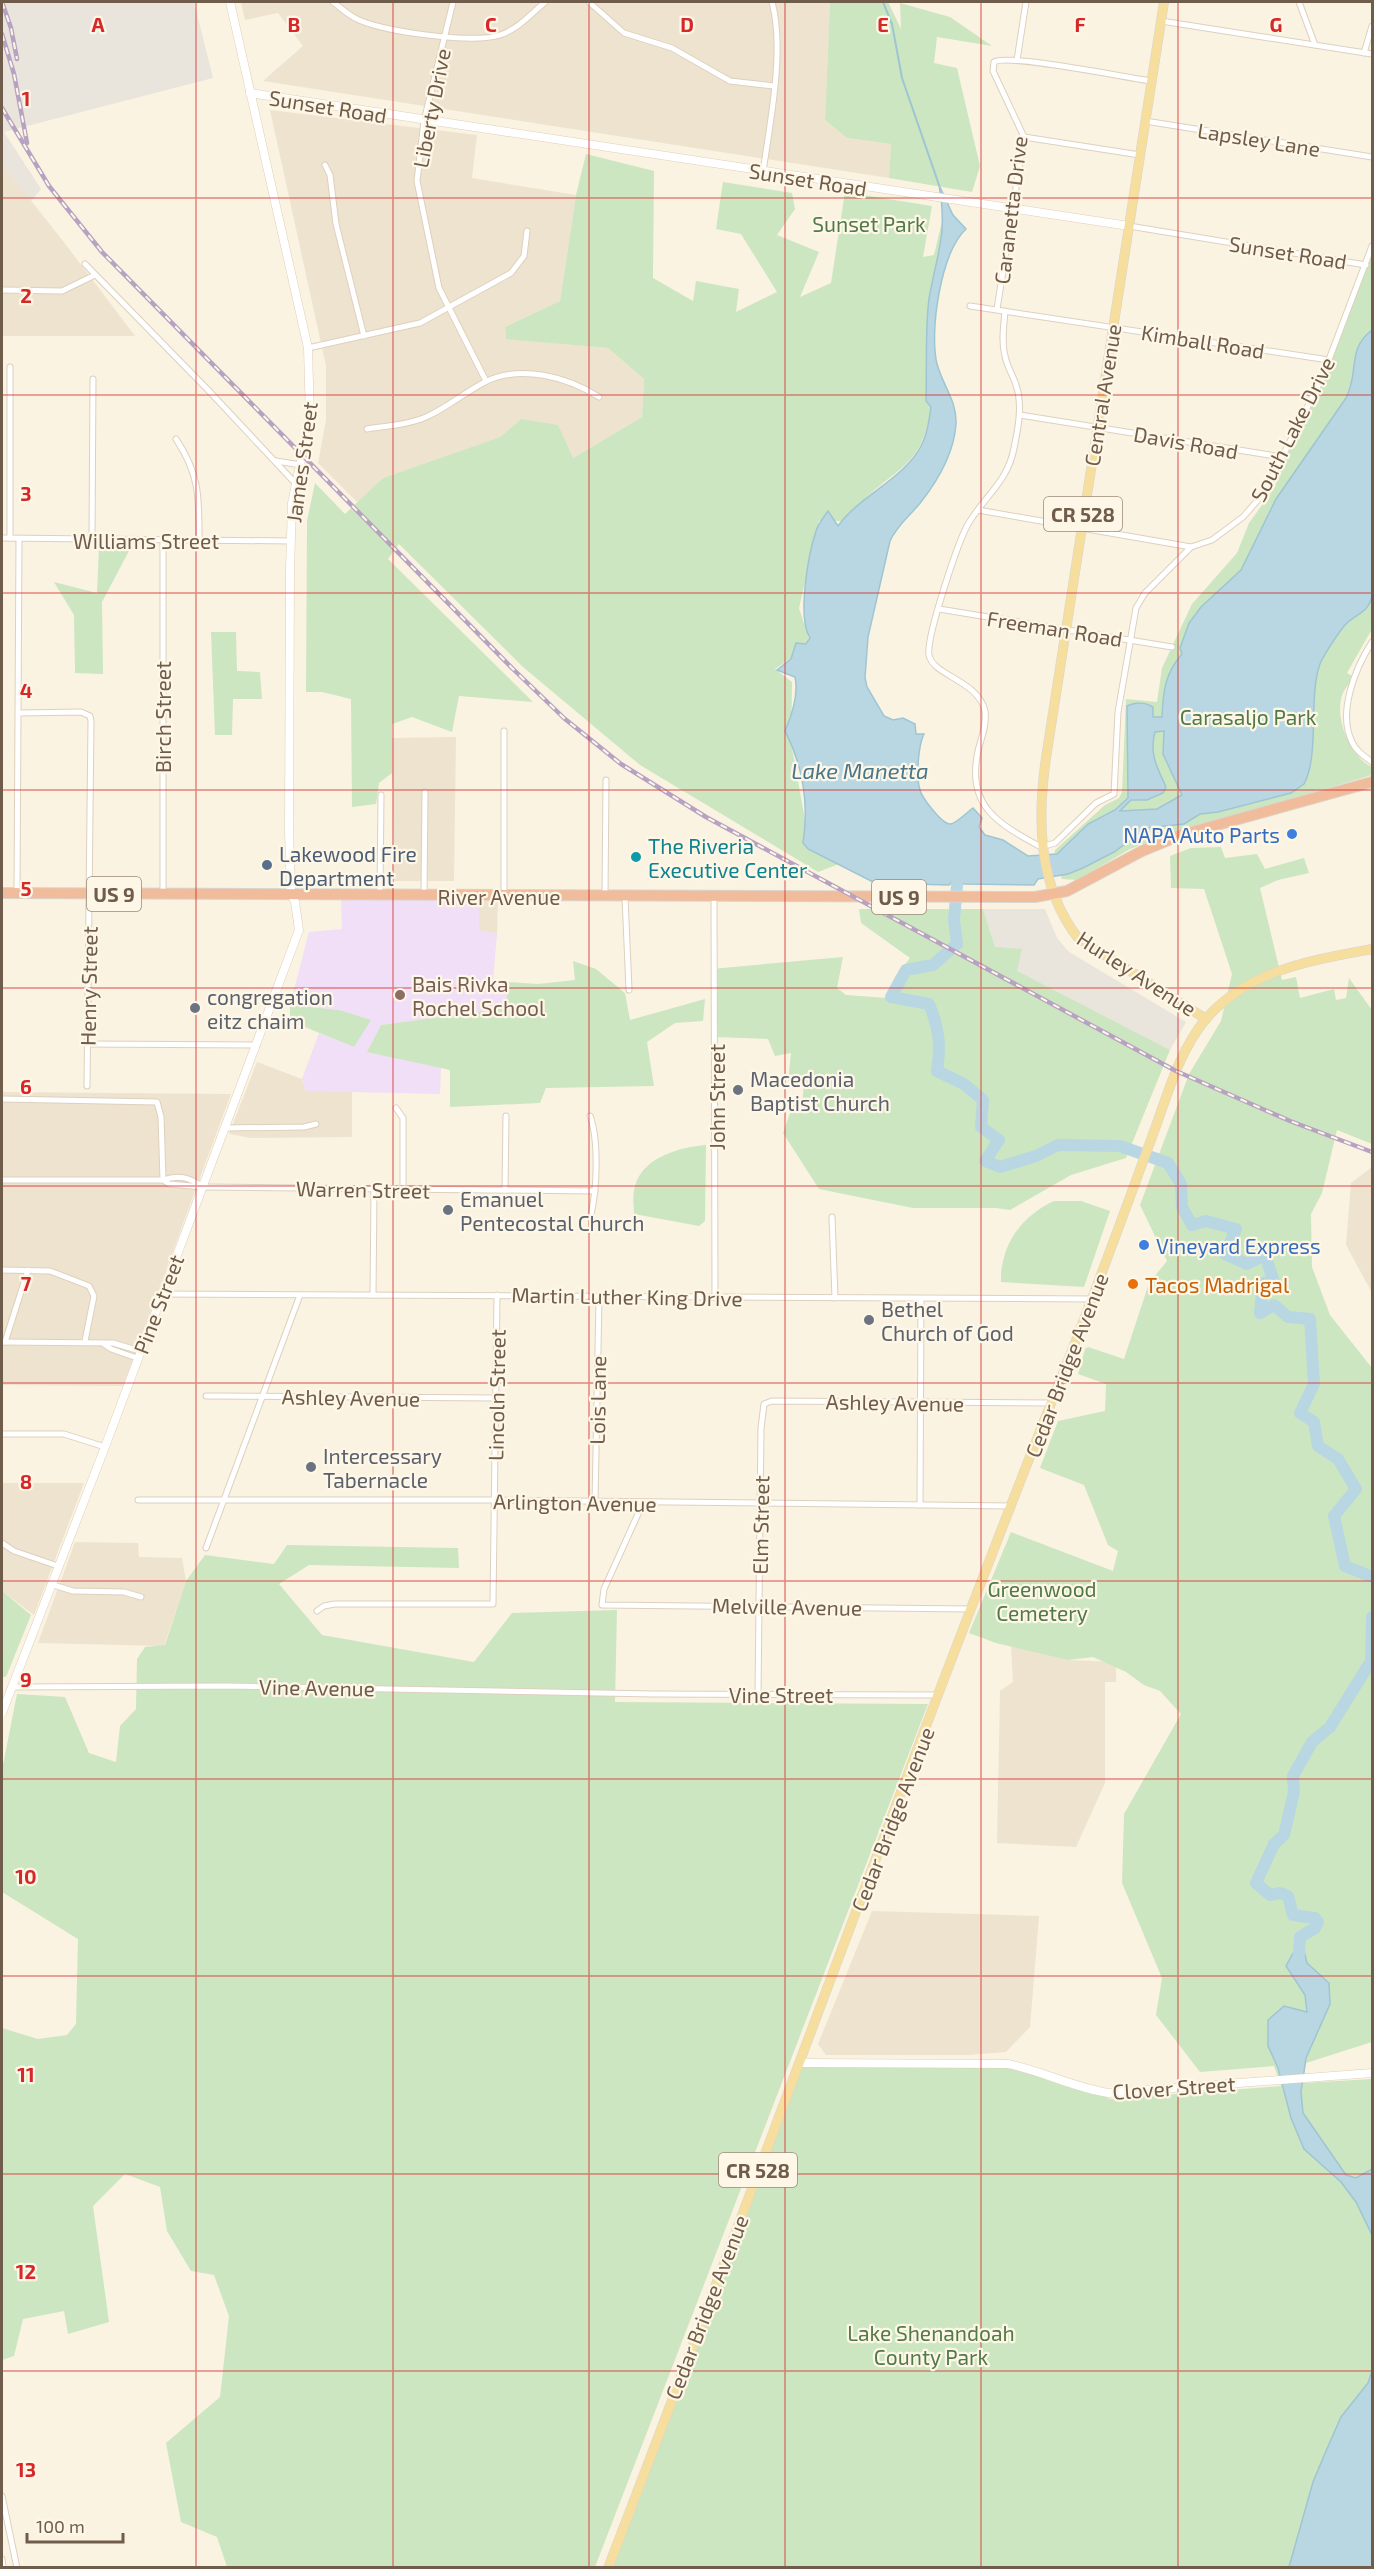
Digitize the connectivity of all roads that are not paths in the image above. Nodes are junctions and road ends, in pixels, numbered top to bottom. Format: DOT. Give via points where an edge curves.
graph roads {
  1 [pos="230,2"];
  2 [pos="333,2"];
  3 [pos="453,2"];
  4 [pos="544,2"];
  5 [pos="589,2"];
  6 [pos="772,2"];
  7 [pos="1026,2"];
  8 [pos="1164,2"];
  9 [pos="1299,2"];
  10 [pos="1161,21"];
  11 [pos="1372,26"];
  12 [pos="446,35"];
  13 [pos="1315,45"];
  14 [pos="1364,53"];
  15 [pos="1372,54"];
  16 [pos="1017,60"];
  17 [pos="1151,81"];
  18 [pos="774,86"];
  19 [pos="250,93"];
  20 [pos="424,121"];
  21 [pos="1145,121"];
  22 [pos="1024,136"];
  23 [pos="1140,155"];
  24 [pos="1372,157"];
  25 [pos="325,165"];
  26 [pos="763,172"];
  27 [pos="1013,210"];
  28 [pos="1129,226"];
  29 [pos="527,231"];
  30 [pos="1372,246"];
  31 [pos="85,264"];
  32 [pos="1366,265"];
  33 [pos="95,275"];
  34 [pos="2,290"];
  35 [pos="970,306"];
  36 [pos="447,308"];
  37 [pos="997,309"];
  38 [pos="1005,310"];
  39 [pos="1113,326"];
  40 [pos="364,336"];
  41 [pos="308,348"];
  42 [pos="1329,360"];
  43 [pos="10,367"];
  44 [pos="93,379"];
  45 [pos="486,381"];
  46 [pos="599,397"];
  47 [pos="1020,415"];
  48 [pos="1096,426"];
  49 [pos="367,429"];
  50 [pos="176,440"];
  51 [pos="1282,457"];
  52 [pos="276,461"];
  53 [pos="301,465"];
  54 [pos="296,484"];
  55 [pos="978,510"];
  56 [pos="1080,529"];
  57 [pos="2,538"];
  58 [pos="10,538"];
  59 [pos="19,539"];
  60 [pos="93,539"];
  61 [pos="163,539"];
  62 [pos="199,540"];
  63 [pos="291,541"];
  64 [pos="1191,547"];
  65 [pos="939,609"];
  66 [pos="1065,631"];
  67 [pos="1130,640"];
  68 [pos="1372,642"];
  69 [pos="1172,646"];
  70 [pos="19,713"];
  71 [pos="504,731"];
  72 [pos="1372,762"];
  73 [pos="606,780"];
  74 [pos="1372,782"];
  75 [pos="425,792"];
  76 [pos="381,795"];
  77 [pos="1041,848"];
  78 [pos="2,893"];
  79 [pos="17,893"];
  80 [pos="90,893"];
  81 [pos="1054,893"];
  82 [pos="163,894"];
  83 [pos="291,894"];
  84 [pos="380,894"];
  85 [pos="424,895"];
  86 [pos="504,896"];
  87 [pos="605,896"];
  88 [pos="625,897"];
  89 [pos="714,897"];
  90 [pos="1372,949"];
  91 [pos="629,990"];
  92 [pos="1206,1019"];
  93 [pos="87,1044"];
  94 [pos="257,1045"];
  95 [pos="87,1086"];
  96 [pos="2,1099"];
  97 [pos="396,1108"];
  98 [pos="506,1116"];
  99 [pos="590,1116"];
  100 [pos="316,1124"];
  101 [pos="226,1128"];
  102 [pos="2,1179"];
  103 [pos="163,1180"];
  104 [pos="204,1188"];
  105 [pos="374,1190"];
  106 [pos="403,1190"];
  107 [pos="505,1190"];
  108 [pos="595,1191"];
  109 [pos="591,1214"];
  110 [pos="832,1217"];
  111 [pos="2,1270"];
  112 [pos="28,1270"];
  113 [pos="162,1294"];
  114 [pos="300,1295"];
  115 [pos="373,1295"];
  116 [pos="497,1295"];
  117 [pos="598,1298"];
  118 [pos="715,1298"];
  119 [pos="835,1298"];
  120 [pos="921,1299"];
  121 [pos="1092,1299"];
  122 [pos="85,1341"];
  123 [pos="3,1342"];
  124 [pos="139,1354"];
  125 [pos="206,1396"];
  126 [pos="262,1396"];
  127 [pos="495,1398"];
  128 [pos="921,1403"];
  129 [pos="1051,1403"];
  130 [pos="761,1428"];
  131 [pos="2,1434"];
  132 [pos="105,1447"];
  133 [pos="138,1500"];
  134 [pos="495,1500"];
  135 [pos="223,1501"];
  136 [pos="596,1502"];
  137 [pos="643,1503"];
  138 [pos="760,1504"];
  139 [pos="920,1505"];
  140 [pos="1013,1506"];
  141 [pos="2,1543"];
  142 [pos="206,1548"];
  143 [pos="58,1566"];
  144 [pos="50,1584"];
  145 [pos="141,1597"];
  146 [pos="759,1606"];
  147 [pos="973,1609"];
  148 [pos="317,1611"];
  149 [pos="11,1687"];
  150 [pos="622,1693"];
  151 [pos="758,1694"];
  152 [pos="940,1695"];
  153 [pos="2,1713"];
  154 [pos="799,2063"];
  155 [pos="1372,2073"];
  156 [pos="2,2496"];
  157 [pos="2,2559"];
  158 [pos="3,2568"];
  159 [pos="18,2568"];
  160 [pos="608,2568"];
  1 -- 19 [label="street, James Street"];
  2 -- 12 [label="street" via="357,19 378,26"];
  3 -- 12 [label="street, Liberty Drive"];
  4 -- 12 [label="street" via="519,25 501,35 470,39"];
  5 -- 18 [label="street" via="624,33 672,48 730,81"];
  6 -- 18 [label="street" via="776,17"];
  7 -- 16 [label="street"];
  8 -- 10 [label="main road, Central Avenue / CR 528"];
  9 -- 13 [label="street"];
  10 -- 13 [label="street"];
  10 -- 17 [label="main road, Central Avenue / CR 528"];
  11 -- 14 [label="street"];
  12 -- 20 [label="street, Liberty Drive"];
  13 -- 14 [label="street"];
  14 -- 15 [label="street"];
  16 -- 17 [label="street, Caranetta Drive"];
  16 -- 22 [label="street, Caranetta Drive" via="999,58 992,67"];
  17 -- 21 [label="main road, Central Avenue / CR 528"];
  18 -- 26 [label="street"];
  19 -- 20 [label="street, Sunset Road"];
  19 -- 41 [label="street, James Street"];
  20 -- 26 [label="street, Sunset Road"];
  20 -- 36 [label="street, Liberty Drive" via="417,181 439,288"];
  21 -- 23 [label="main road, Central Avenue / CR 528"];
  21 -- 24 [label="street, Lapsley Lane"];
  22 -- 23 [label="street"];
  22 -- 27 [label="street, Caranetta Drive"];
  23 -- 28 [label="main road, Central Avenue / CR 528"];
  25 -- 40 [label="street"];
  26 -- 27 [label="street, Sunset Road"];
  27 -- 28 [label="street, Sunset Road"];
  27 -- 37 [label="street, Caranetta Drive"];
  28 -- 32 [label="street, Sunset Road"];
  28 -- 39 [label="main road, Central Avenue / CR 528"];
  29 -- 36 [label="street" via="524,255 511,273"];
  30 -- 32 [label="street, South Lake Drive"];
  31 -- 33 [label="street"];
  32 -- 42 [label="street, South Lake Drive"];
  33 -- 34 [label="street" via="62,291"];
  33 -- 52 [label="street"];
  35 -- 37 [label="street, Kimball Road"];
  36 -- 40 [label="street" via="405,328"];
  36 -- 45 [label="street, Liberty Drive"];
  37 -- 38 [label="street, Kimball Road"];
  38 -- 39 [label="street, Kimball Road"];
  38 -- 47 [label="street, Caranetta Drive" via="1004,354 1017,386"];
  39 -- 42 [label="street, Kimball Road"];
  39 -- 48 [label="main road, Central Avenue / CR 528"];
  40 -- 41 [label="street"];
  41 -- 53 [label="street, James Street" via="310,418"];
  42 -- 51 [label="street, South Lake Drive"];
  43 -- 58 [label="street"];
  44 -- 60 [label="street"];
  45 -- 46 [label="street" via="507,374 546,376 573,383"];
  45 -- 49 [label="street" via="429,416"];
  47 -- 48 [label="street, Davis Road"];
  47 -- 55 [label="street, Caranetta Drive" via="1014,452 1000,484"];
  48 -- 51 [label="street, Davis Road"];
  48 -- 56 [label="main road, Central Avenue / CR 528"];
  50 -- 62 [label="street" via="195,472 199,489"];
  51 -- 64 [label="street, South Lake Drive" via="1253,508 1212,540"];
  52 -- 53 [label="street"];
  52 -- 54 [label="street"];
  53 -- 54 [label="street, James Street"];
  54 -- 63 [label="street, James Street"];
  55 -- 56 [label="street"];
  55 -- 65 [label="street, Caranetta Drive" via="967,526"];
  56 -- 64 [label="street"];
  56 -- 66 [label="main road, Central Avenue / CR 528"];
  57 -- 58 [label="street, Williams Street"];
  58 -- 59 [label="street, Williams Street"];
  59 -- 60 [label="street, Williams Street"];
  59 -- 70 [label="street"];
  60 -- 61 [label="street, Williams Street"];
  61 -- 62 [label="street, Williams Street"];
  61 -- 82 [label="street, Birch Street"];
  62 -- 63 [label="street, Williams Street"];
  63 -- 83 [label="street, James Street"];
  64 -- 67 [label="street, South Lake Drive" via="1145,593 1136,608"];
  65 -- 66 [label="street, Freeman Road"];
  65 -- 77 [label="street, Caranetta Drive" via="930,645 931,663 976,694 985,711 974,771 978,797 999,820"];
  66 -- 67 [label="street, Freeman Road"];
  66 -- 77 [label="main road, Central Avenue / CR 528" via="1041,791"];
  67 -- 69 [label="street, Freeman Road"];
  67 -- 77 [label="street, South Lake Drive" via="1118,712 1114,794 1096,803 1055,843"];
  68 -- 72 [label="street" via="1355,678 1348,723 1355,747"];
  70 -- 79 [label="street"];
  70 -- 80 [label="street, Henry Street" via="81,712 90,716"];
  71 -- 86 [label="street"];
  73 -- 87 [label="street"];
  74 -- 81 [label="highway, US 9" via="1181,835 1126,859 1091,881"];
  75 -- 85 [label="street"];
  76 -- 84 [label="street"];
  77 -- 81 [label="main road, Central Avenue / CR 528"];
  78 -- 79 [label="highway, River Avenue / US 9"];
  79 -- 80 [label="highway, River Avenue / US 9"];
  80 -- 82 [label="highway, River Avenue / US 9"];
  80 -- 93 [label="street, Henry Street"];
  81 -- 89 [label="highway, River Avenue / US 9"];
  81 -- 92 [label="main road, Hurley Avenue / CR 528" via="1078,938"];
  82 -- 83 [label="highway, River Avenue / US 9"];
  83 -- 84 [label="highway, River Avenue / US 9"];
  83 -- 94 [label="street, Pine Street" via="299,919 297,940"];
  84 -- 85 [label="highway, River Avenue / US 9"];
  85 -- 86 [label="highway, River Avenue / US 9"];
  86 -- 87 [label="highway, River Avenue / US 9"];
  87 -- 88 [label="highway, River Avenue / US 9"];
  88 -- 89 [label="highway, River Avenue / US 9"];
  88 -- 91 [label="street"];
  89 -- 118 [label="street, John Street"];
  90 -- 92 [label="main road" via="1278,970 1238,992"];
  92 -- 121 [label="main road, Cedar Bridge Avenue / CR 528" via="1176,1071"];
  93 -- 94 [label="street"];
  93 -- 95 [label="street, Henry Street"];
  94 -- 101 [label="street, Pine Street"];
  96 -- 103 [label="street" via="157,1102"];
  97 -- 106 [label="street" via="403,1118"];
  98 -- 107 [label="street"];
  99 -- 108 [label="street" via="595,1128"];
  100 -- 101 [label="street"];
  101 -- 104 [label="street, Pine Street"];
  102 -- 103 [label="street, Warren Street"];
  103 -- 104 [label="street, Warren Street"];
  104 -- 105 [label="street, Warren Street"];
  104 -- 113 [label="street, Pine Street"];
  105 -- 106 [label="street, Warren Street"];
  105 -- 115 [label="street"];
  106 -- 107 [label="street, Warren Street"];
  107 -- 108 [label="street, Warren Street"];
  108 -- 109 [label="street"];
  110 -- 119 [label="street"];
  111 -- 112 [label="street"];
  112 -- 122 [label="street" via="50,1271 89,1286 94,1296"];
  112 -- 123 [label="street"];
  113 -- 114 [label="street, Martin Luther King Drive"];
  113 -- 124 [label="street, Pine Street"];
  114 -- 115 [label="street, Martin Luther King Drive"];
  114 -- 126 [label="street"];
  115 -- 116 [label="street, Martin Luther King Drive"];
  116 -- 117 [label="street, Martin Luther King Drive"];
  116 -- 127 [label="street, Lincoln Street"];
  117 -- 118 [label="street, Martin Luther King Drive"];
  117 -- 136 [label="street, Lois Lane"];
  118 -- 119 [label="street, Martin Luther King Drive"];
  119 -- 120 [label="street, Martin Luther King Drive"];
  120 -- 121 [label="street, Martin Luther King Drive"];
  120 -- 128 [label="street"];
  121 -- 129 [label="main road, Cedar Bridge Avenue / CR 528"];
  122 -- 123 [label="street"];
  122 -- 124 [label="street" via="113,1343"];
  124 -- 132 [label="street, Pine Street"];
  125 -- 126 [label="street, Ashley Avenue"];
  126 -- 127 [label="street, Ashley Avenue"];
  126 -- 135 [label="street"];
  127 -- 134 [label="street, Lincoln Street"];
  128 -- 129 [label="street, Ashley Avenue"];
  128 -- 130 [label="street, Ashley Avenue" via="772,1401 764,1404"];
  128 -- 139 [label="street"];
  129 -- 140 [label="main road, Cedar Bridge Avenue / CR 528"];
  130 -- 138 [label="street, Elm Street"];
  131 -- 132 [label="street" via="64,1434"];
  132 -- 143 [label="street, Pine Street"];
  133 -- 135 [label="street, Arlington Avenue"];
  134 -- 135 [label="street, Arlington Avenue"];
  134 -- 136 [label="street, Arlington Avenue"];
  134 -- 148 [label="street, Lincoln Street" via="493,1604 335,1604"];
  135 -- 142 [label="street"];
  136 -- 137 [label="street, Arlington Avenue"];
  137 -- 138 [label="street, Arlington Avenue"];
  137 -- 146 [label="street, Melville Avenue" via="604,1589 602,1605"];
  138 -- 139 [label="street, Arlington Avenue"];
  138 -- 146 [label="street, Elm Street"];
  139 -- 140 [label="street, Arlington Avenue"];
  140 -- 147 [label="main road, Cedar Bridge Avenue / CR 528"];
  141 -- 143 [label="street"];
  143 -- 144 [label="street, Pine Street"];
  144 -- 145 [label="street" via="73,1591 124,1592"];
  144 -- 149 [label="street, Pine Street"];
  146 -- 147 [label="street, Melville Avenue"];
  146 -- 151 [label="street, Elm Street"];
  147 -- 152 [label="main road, Cedar Bridge Avenue / CR 528"];
  149 -- 150 [label="street, Vine Avenue" via="226,1686"];
  149 -- 153 [label="street, Pine Street"];
  150 -- 151 [label="street, Vine Street"];
  151 -- 152 [label="street, Vine Street"];
  152 -- 154 [label="main road, Cedar Bridge Avenue / CR 528"];
  154 -- 155 [label="street, Clover Street" via="1008,2064 1109,2093"];
  154 -- 160 [label="main road, Cedar Bridge Avenue / CR 528"];
  156 -- 159 [label="street"];
  157 -- 158 [label="street"];
}
